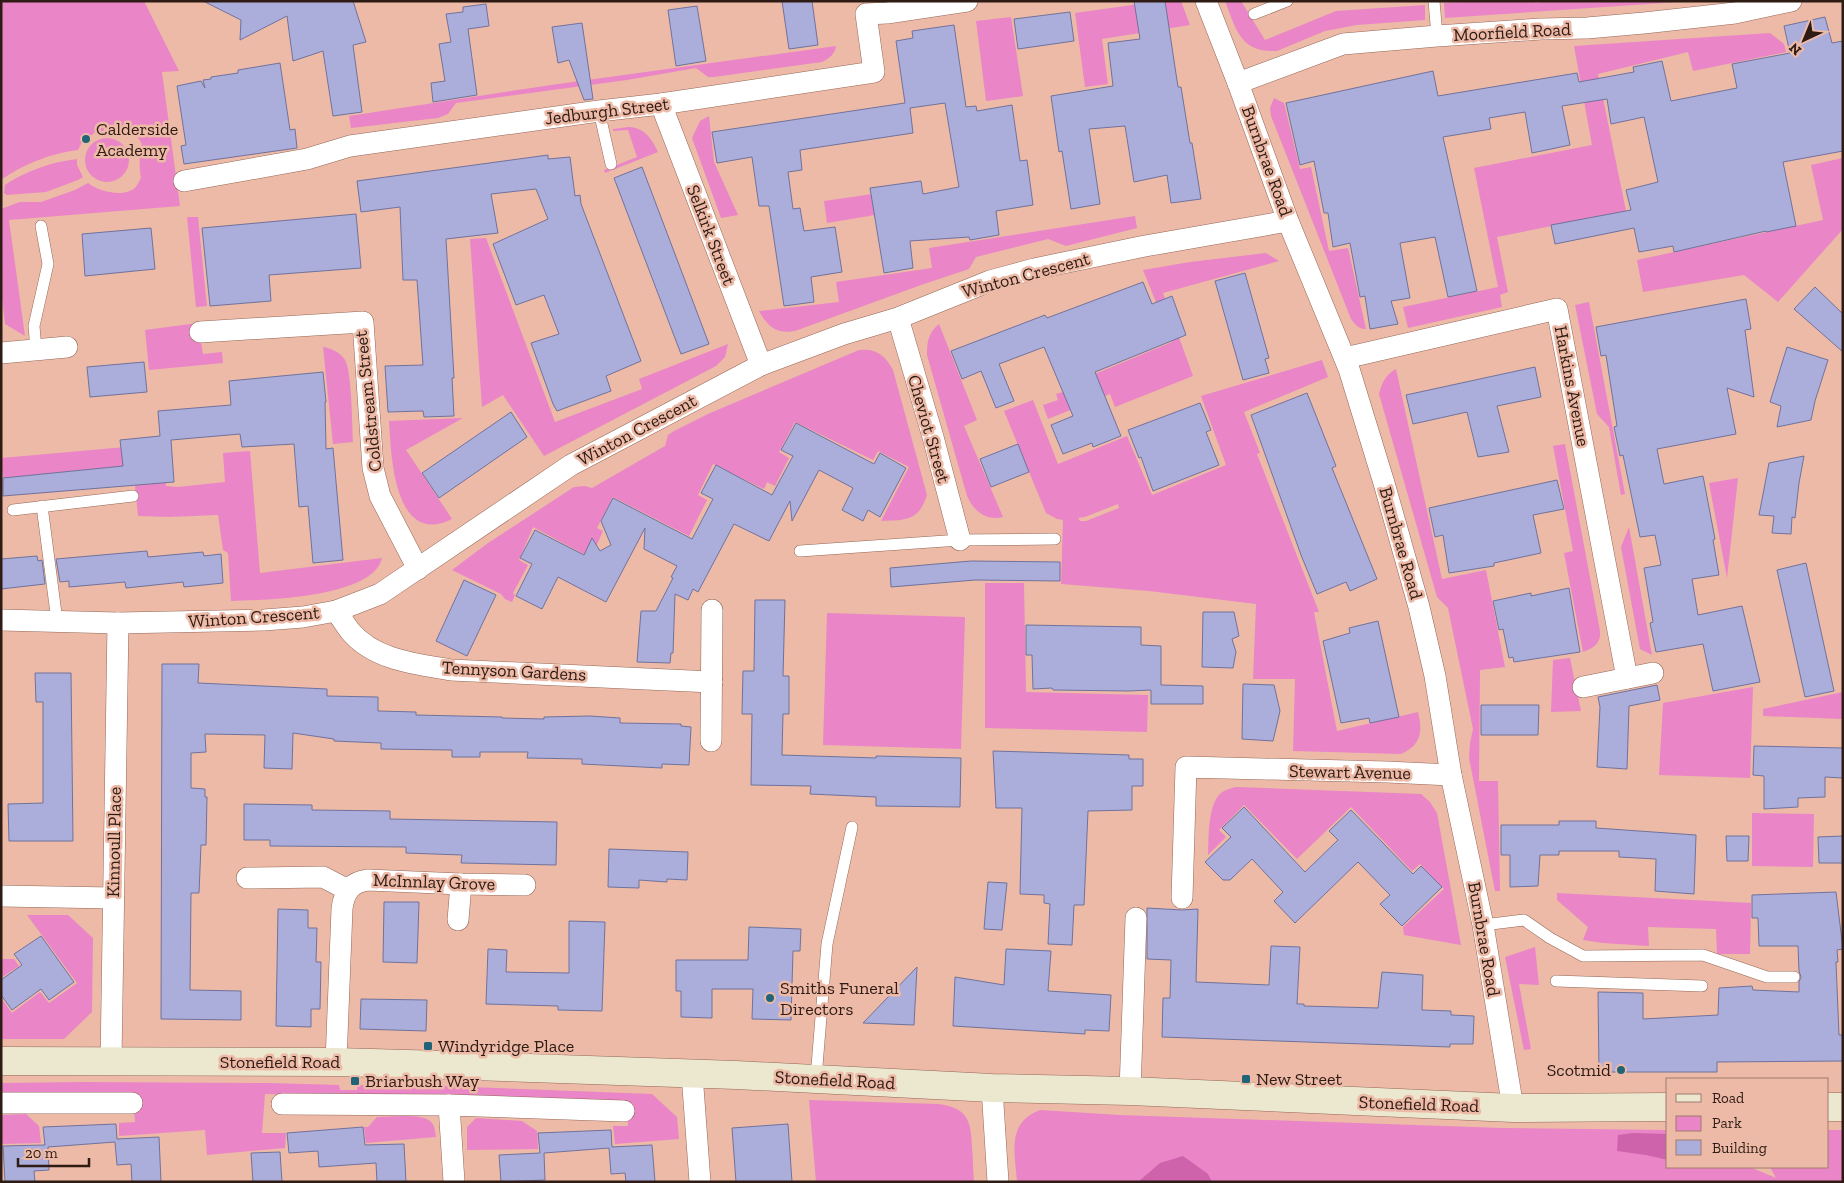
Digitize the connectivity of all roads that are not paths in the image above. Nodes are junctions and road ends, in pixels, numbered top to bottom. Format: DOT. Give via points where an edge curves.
graph roads {
  1 [pos="967,1"];
  2 [pos="1206,1"];
  3 [pos="1287,1"];
  4 [pos="1434,1"];
  5 [pos="1791,1"];
  6 [pos="1254,14"];
  7 [pos="1437,36"];
  8 [pos="1238,83"];
  9 [pos="661,104"];
  10 [pos="599,111"];
  11 [pos="611,164"];
  12 [pos="184,181"];
  13 [pos="1288,221"];
  14 [pos="41,226"];
  15 [pos="898,318"];
  16 [pos="200,332"];
  17 [pos="68,347"];
  18 [pos="36,350"];
  19 [pos="1,353"];
  20 [pos="1345,358"];
  21 [pos="761,365"];
  22 [pos="133,496"];
  23 [pos="42,506"];
  24 [pos="13,510"];
  25 [pos="1055,539"];
  26 [pos="960,540"];
  27 [pos="800,551"];
  28 [pos="418,569"];
  29 [pos="712,610"];
  30 [pos="336,611"];
  31 [pos="1,620"];
  32 [pos="56,621"];
  33 [pos="118,623"];
  34 [pos="1653,673"];
  35 [pos="1627,678"];
  36 [pos="712,682"];
  37 [pos="1583,687"];
  38 [pos="711,742"];
  39 [pos="1451,775"];
  40 [pos="852,827"];
  41 [pos="247,878"];
  42 [pos="461,884"];
  43 [pos="525,885"];
  44 [pos="348,890"];
  45 [pos="1,896"];
  46 [pos="113,898"];
  47 [pos="1182,898"];
  48 [pos="1136,918"];
  49 [pos="458,920"];
  50 [pos="1483,925"];
  51 [pos="1794,977"];
  52 [pos="1556,981"];
  53 [pos="1702,986"];
  54 [pos="1,1061"];
  55 [pos="111,1061"];
  56 [pos="336,1062"];
  57 [pos="692,1074"];
  58 [pos="816,1078"];
  59 [pos="992,1088"];
  60 [pos="1130,1091"];
  61 [pos="1,1103"];
  62 [pos="132,1103"];
  63 [pos="282,1104"];
  64 [pos="449,1105"];
  65 [pos="1666,1107"];
  66 [pos="1829,1107"];
  67 [pos="1843,1107"];
  68 [pos="1513,1108"];
  69 [pos="624,1110"];
  70 [pos="454,1182"];
  71 [pos="700,1182"];
  72 [pos="998,1182"];
  1 -- 9 [label="street, Jedburgh Street" via="866,14 874,72"];
  2 -- 8 [label="street, Burnbrae Road"];
  3 -- 6 [label="lane"];
  4 -- 7 [label="lane"];
  5 -- 7 [label="street, Moorfield Road" via="1735,13 1644,23"];
  7 -- 8 [label="street, Moorfield Road" via="1343,44"];
  8 -- 13 [label="street, Burnbrae Road"];
  9 -- 10 [label="street, Jedburgh Street"];
  9 -- 21 [label="street, Selkirk Street"];
  10 -- 11 [label="lane"];
  10 -- 12 [label="street, Jedburgh Street" via="350,146 307,159"];
  13 -- 15 [label="street, Winton Crescent" via="1034,269 990,281"];
  13 -- 20 [label="street, Burnbrae Road"];
  14 -- 18 [label="lane" via="48,264 34,326"];
  15 -- 21 [label="street, Winton Crescent"];
  15 -- 26 [label="street, Cheviot Street"];
  16 -- 28 [label="street, Coldstream Street" via="363,322 373,468 380,496"];
  17 -- 18 [label="street"];
  18 -- 19 [label="street"];
  20 -- 35 [label="street, Harkins Avenue" via="1557,309"];
  20 -- 39 [label="street, Burnbrae Road" via="1419,607 1435,676"];
  21 -- 28 [label="street, Winton Crescent" via="571,465"];
  22 -- 23 [label="lane"];
  23 -- 24 [label="lane"];
  23 -- 32 [label="lane"];
  25 -- 26 [label="lane"];
  26 -- 27 [label="lane"];
  28 -- 30 [label="street, Winton Crescent" via="380,594"];
  29 -- 36 [label="street"];
  30 -- 33 [label="street, Winton Crescent" via="264,620"];
  30 -- 36 [label="street, Tennyson Gardens" via="351,632 380,654 416,664 451,670"];
  31 -- 32 [label="street, Winton Crescent"];
  32 -- 33 [label="street, Winton Crescent"];
  33 -- 46 [label="street, Kinnoull Place"];
  34 -- 35 [label="street"];
  35 -- 37 [label="street"];
  36 -- 38 [label="street"];
  39 -- 47 [label="street, Stewart Avenue" via="1186,767"];
  39 -- 50 [label="street, Burnbrae Road"];
  40 -- 58 [label="lane" via="827,944"];
  41 -- 44 [label="street, McInnlay Grove" via="322,877"];
  42 -- 43 [label="street, McInnlay Grove"];
  42 -- 44 [label="street, McInnlay Grove" via="368,880 357,881"];
  42 -- 49 [label="street"];
  44 -- 56 [label="street, McInnlay Grove" via="343,898"];
  45 -- 46 [label="street"];
  46 -- 55 [label="street, Kinnoull Place"];
  48 -- 60 [label="street"];
  50 -- 51 [label="lane" via="1524,920 1583,956 1703,955 1767,977"];
  50 -- 68 [label="street, Burnbrae Road"];
  52 -- 53 [label="lane"];
  54 -- 55 [label="street, Stonefield Road"];
  55 -- 56 [label="street, Stonefield Road"];
  56 -- 57 [label="street, Stonefield Road"];
  57 -- 58 [label="street, Stonefield Road"];
  57 -- 71 [label="street"];
  58 -- 59 [label="street, Stonefield Road"];
  59 -- 60 [label="street, Stonefield Road"];
  59 -- 72 [label="street"];
  60 -- 68 [label="street, Stonefield Road"];
  61 -- 62 [label="street"];
  63 -- 64 [label="street"];
  64 -- 69 [label="street"];
  64 -- 70 [label="street"];
  65 -- 68 [label="street, Stonefield Road"];
  66 -- 67 [label="street"];
}
